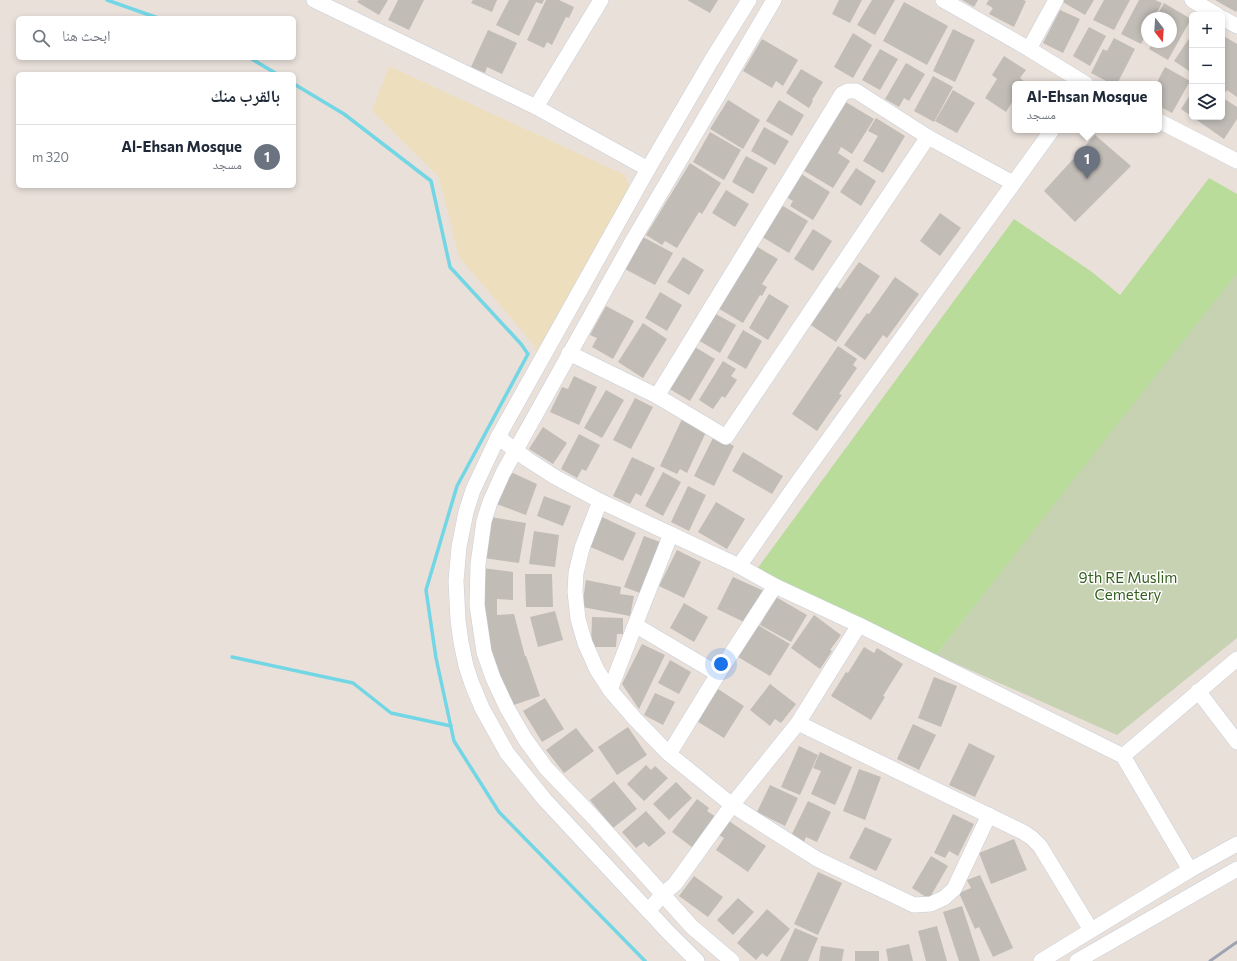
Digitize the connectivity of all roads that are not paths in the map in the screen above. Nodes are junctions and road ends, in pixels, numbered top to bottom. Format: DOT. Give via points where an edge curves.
graph roads {
  1 [pos="314,0"];
  2 [pos="749,0"];
  3 [pos="774,0"];
  4 [pos="943,0"];
  5 [pos="1056,0"];
  6 [pos="1192,0"];
  7 [pos="597,1"];
  8 [pos="1212,12"];
  9 [pos="1225,20"];
  10 [pos="1237,26"];
  11 [pos="1029,49"];
  12 [pos="1081,81"];
  13 [pos="536,107"];
  14 [pos="1162,123"];
  15 [pos="1050,133"];
  16 [pos="928,137"];
  17 [pos="1237,161"];
  18 [pos="648,169"];
  19 [pos="1013,183"];
  20 [pos="570,353"];
  21 [pos="657,396"];
  22 [pos="498,437"];
  23 [pos="516,450"];
  24 [pos="600,501"];
  25 [pos="671,534"];
  26 [pos="739,566"];
  27 [pos="775,586"];
  28 [pos="635,625"];
  29 [pos="859,626"];
  30 [pos="1237,659"];
  31 [pos="718,674"];
  32 [pos="610,690"];
  33 [pos="1198,691"];
  34 [pos="798,723"];
  35 [pos="1237,742"];
  36 [pos="669,754"];
  37 [pos="1123,756"];
  38 [pos="732,805"];
  39 [pos="989,815"];
  40 [pos="1237,844"];
  41 [pos="1237,869"];
  42 [pos="1190,870"];
  43 [pos="663,894"];
  44 [pos="649,910"];
  45 [pos="1091,930"];
  46 [pos="697,961"];
  47 [pos="732,961"];
  48 [pos="1041,961"];
  49 [pos="1077,961"];
  1 -- 13 [label="street"];
  2 -- 18 [label="street"];
  3 -- 20 [label="street" via="636,233"];
  4 -- 11 [label="street"];
  5 -- 11 [label="street"];
  6 -- 8 [label="street"];
  7 -- 13 [label="street"];
  9 -- 10 [label="street"];
  11 -- 12 [label="street"];
  13 -- 18 [label="street"];
  14 -- 17 [label="street"];
  15 -- 19 [label="street"];
  16 -- 19 [label="street"];
  16 -- 21 [label="street" via="726,437"];
  16 -- 21 [label="street" via="856,91 842,94"];
  18 -- 22 [label="street"];
  19 -- 26 [label="street"];
  20 -- 21 [label="street"];
  20 -- 23 [label="street"];
  22 -- 23 [label="street"];
  22 -- 44 [label="street" via="473,490 459,547 456,581 458,620 472,684 496,736 525,776"];
  23 -- 24 [label="street" via="555,477"];
  23 -- 43 [label="street" via="503,473 484,520 478,564 477,605 484,652 506,708 525,740 546,768"];
  24 -- 25 [label="street"];
  24 -- 32 [label="street" via="582,548 575,592 578,619 585,643 597,670"];
  25 -- 26 [label="street"];
  25 -- 28 [label="street"];
  26 -- 27 [label="street"];
  27 -- 29 [label="street"];
  27 -- 31 [label="street"];
  28 -- 31 [label="street"];
  28 -- 32 [label="street"];
  29 -- 34 [label="street"];
  29 -- 37 [label="street"];
  30 -- 33 [label="street"];
  31 -- 36 [label="street"];
  32 -- 36 [label="street"];
  33 -- 35 [label="street"];
  33 -- 37 [label="street"];
  34 -- 38 [label="street"];
  34 -- 39 [label="street"];
  36 -- 38 [label="street"];
  37 -- 42 [label="street"];
  38 -- 39 [label="street" via="817,859 914,905 931,904 944,898 954,889"];
  38 -- 43 [label="street" via="675,884"];
  39 -- 45 [label="street" via="1023,832 1040,846"];
  40 -- 42 [label="street"];
  41 -- 49 [label="street"];
  42 -- 45 [label="street"];
  43 -- 44 [label="street"];
  43 -- 47 [label="street" via="692,927"];
  44 -- 46 [label="street"];
  45 -- 48 [label="street"];
}
